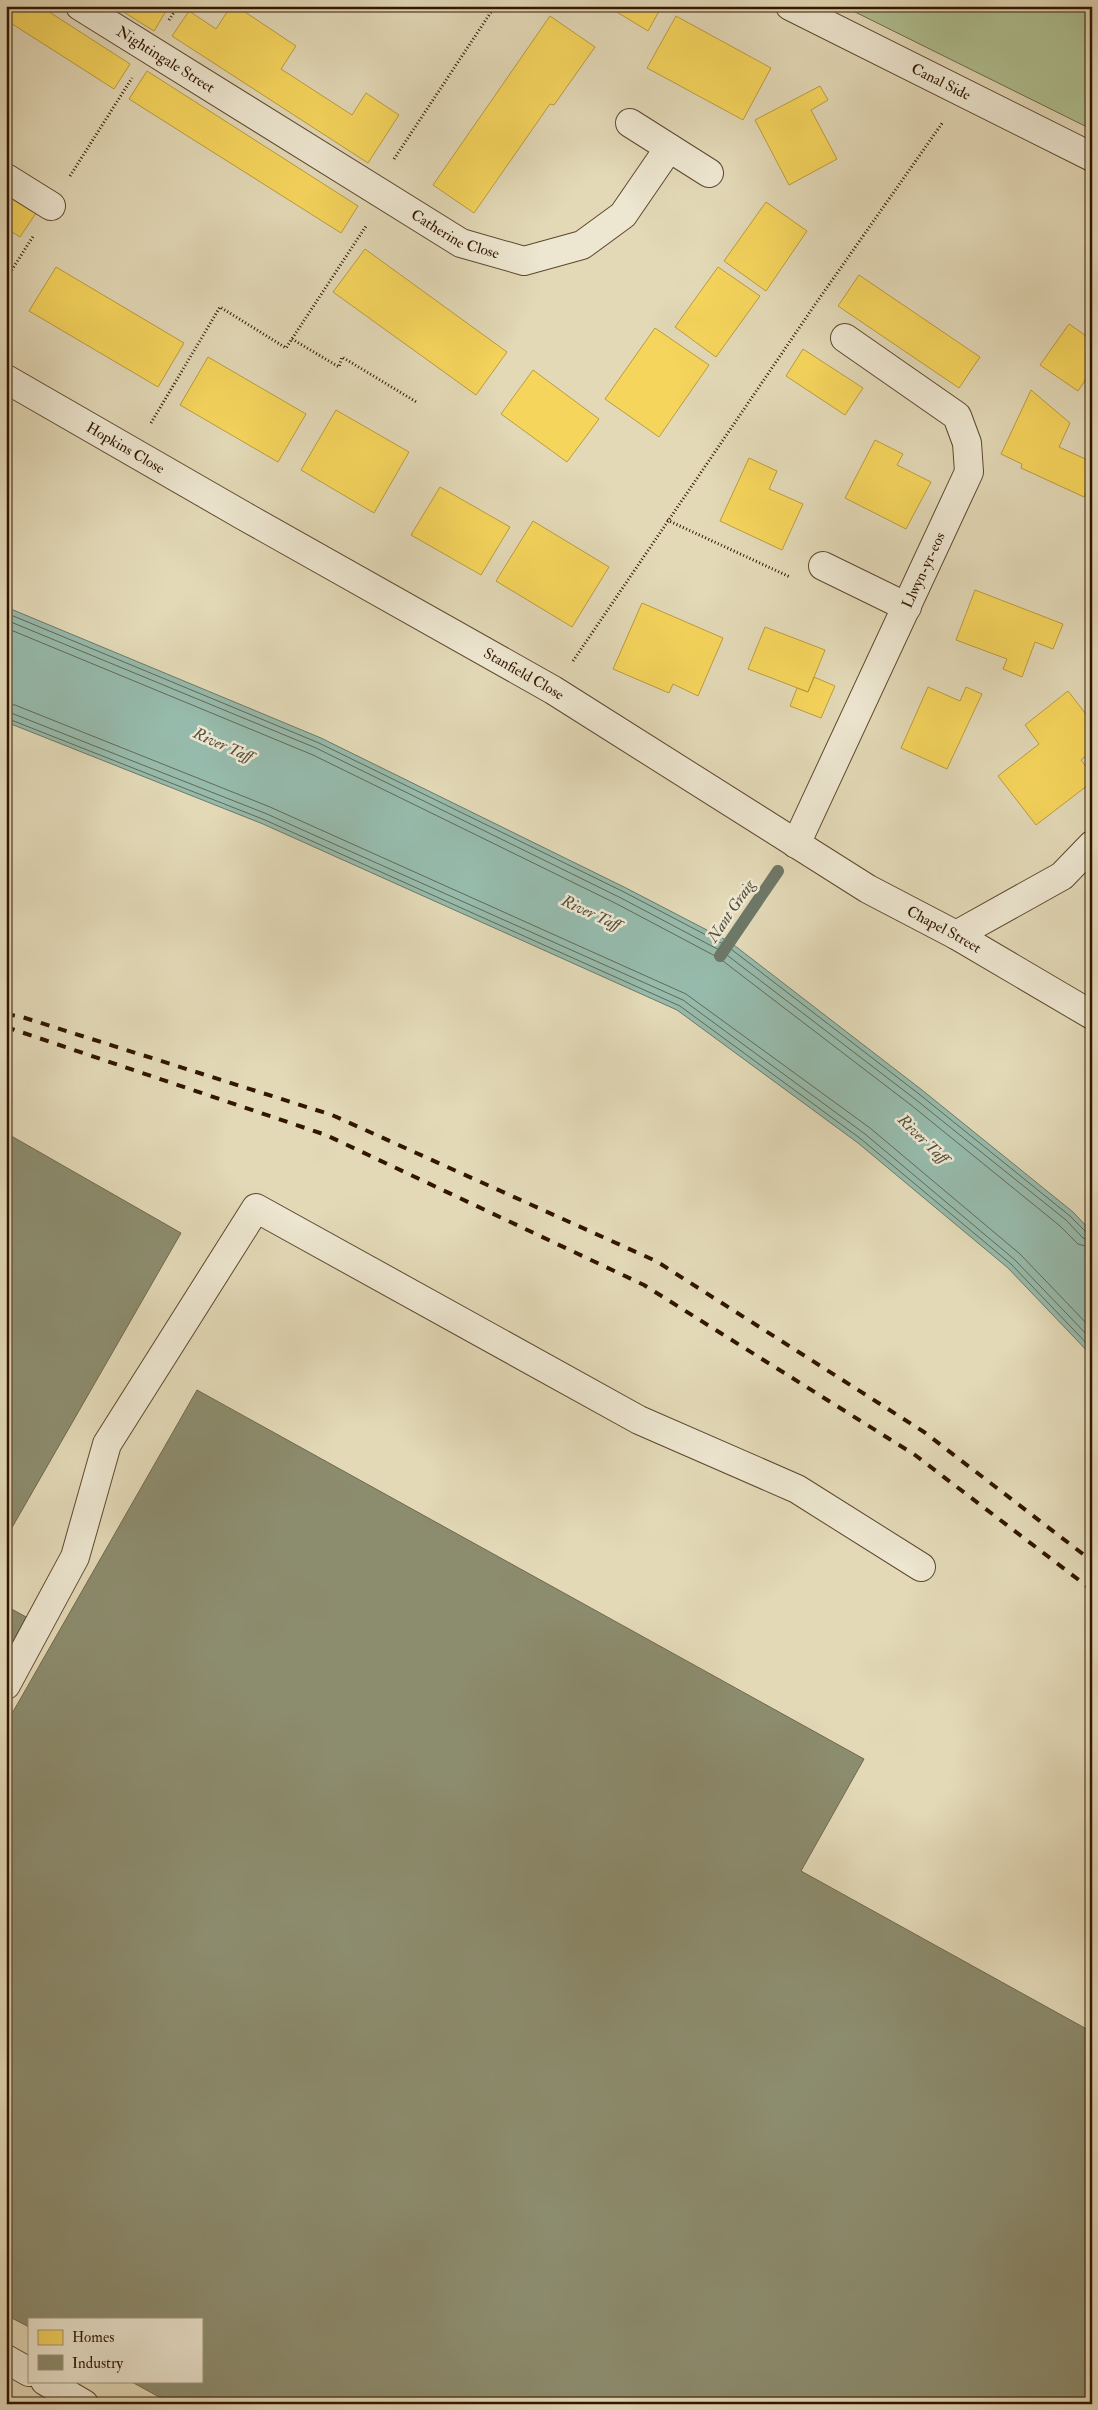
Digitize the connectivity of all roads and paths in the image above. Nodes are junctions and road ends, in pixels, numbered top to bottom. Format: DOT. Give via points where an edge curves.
graph roads {
  1 [pos="80,6"];
  2 [pos="178,6"];
  3 [pos="495,6"];
  4 [pos="790,6"];
  5 [pos="150,49"];
  6 [pos="964,93"];
  7 [pos="226,97"];
  8 [pos="630,123"];
  9 [pos="669,148"];
  10 [pos="1092,157"];
  11 [pos="709,173"];
  12 [pos="6,178"];
  13 [pos="380,193"];
  14 [pos="51,206"];
  15 [pos="6,279"];
  16 [pos="846,338"];
  17 [pos="292,339"];
  18 [pos="6,378"];
  19 [pos="418,403"];
  20 [pos="134,452"];
  21 [pos="244,516"];
  22 [pos="667,520"];
  23 [pos="823,566"];
  24 [pos="906,607"];
  25 [pos="553,690"];
  26 [pos="796,844"];
  27 [pos="1092,845"];
  28 [pos="956,935"];
  29 [pos="1092,1015"];
  30 [pos="921,1567"];
  31 [pos="6,1686"];
  32 [pos="6,2359"];
  33 [pos="28,2371"];
  34 [pos="47,2382"];
  35 [pos="84,2404"];
  1 -- 5 [label="street, Nightingale Street"];
  2 -- 5 [label="path"];
  3 -- 13 [label="path"];
  4 -- 6 [label="street, Canal Side"];
  5 -- 7 [label="street, Nightingale Street"];
  5 -- 14 [label="path"];
  6 -- 10 [label="street, Canal Side"];
  6 -- 22 [label="path"];
  7 -- 13 [label="street, Catherine Close"];
  8 -- 9 [label="street"];
  9 -- 11 [label="street"];
  9 -- 13 [label="street, Catherine Close" via="623,215 582,245 524,262 461,243"];
  12 -- 14 [label="street"];
  13 -- 17 [label="path"];
  14 -- 15 [label="path"];
  16 -- 24 [label="street, Llwyn-yr-eos" via="957,416 967,443 970,472"];
  17 -- 19 [label="path" via="339,366 342,357"];
  17 -- 20 [label="path" via="286,348 220,307"];
  18 -- 20 [label="street, Hopkins Close"];
  20 -- 21 [label="street, Hopkins Close"];
  21 -- 25 [label="street, Stanfield Close"];
  22 -- 23 [label="path" via="814,588"];
  22 -- 25 [label="path"];
  23 -- 24 [label="street"];
  24 -- 26 [label="street, Llwyn-yr-eos"];
  25 -- 26 [label="street, Stanfield Close"];
  26 -- 28 [label="street, Chapel Street" via="868,889"];
  27 -- 28 [label="street" via="1062,876"];
  28 -- 29 [label="street, Chapel Street"];
  30 -- 31 [label="street" via="797,1489 639,1420 256,1208 107,1444 75,1557"];
  32 -- 33 [label="street"];
  34 -- 35 [label="street"];
}
